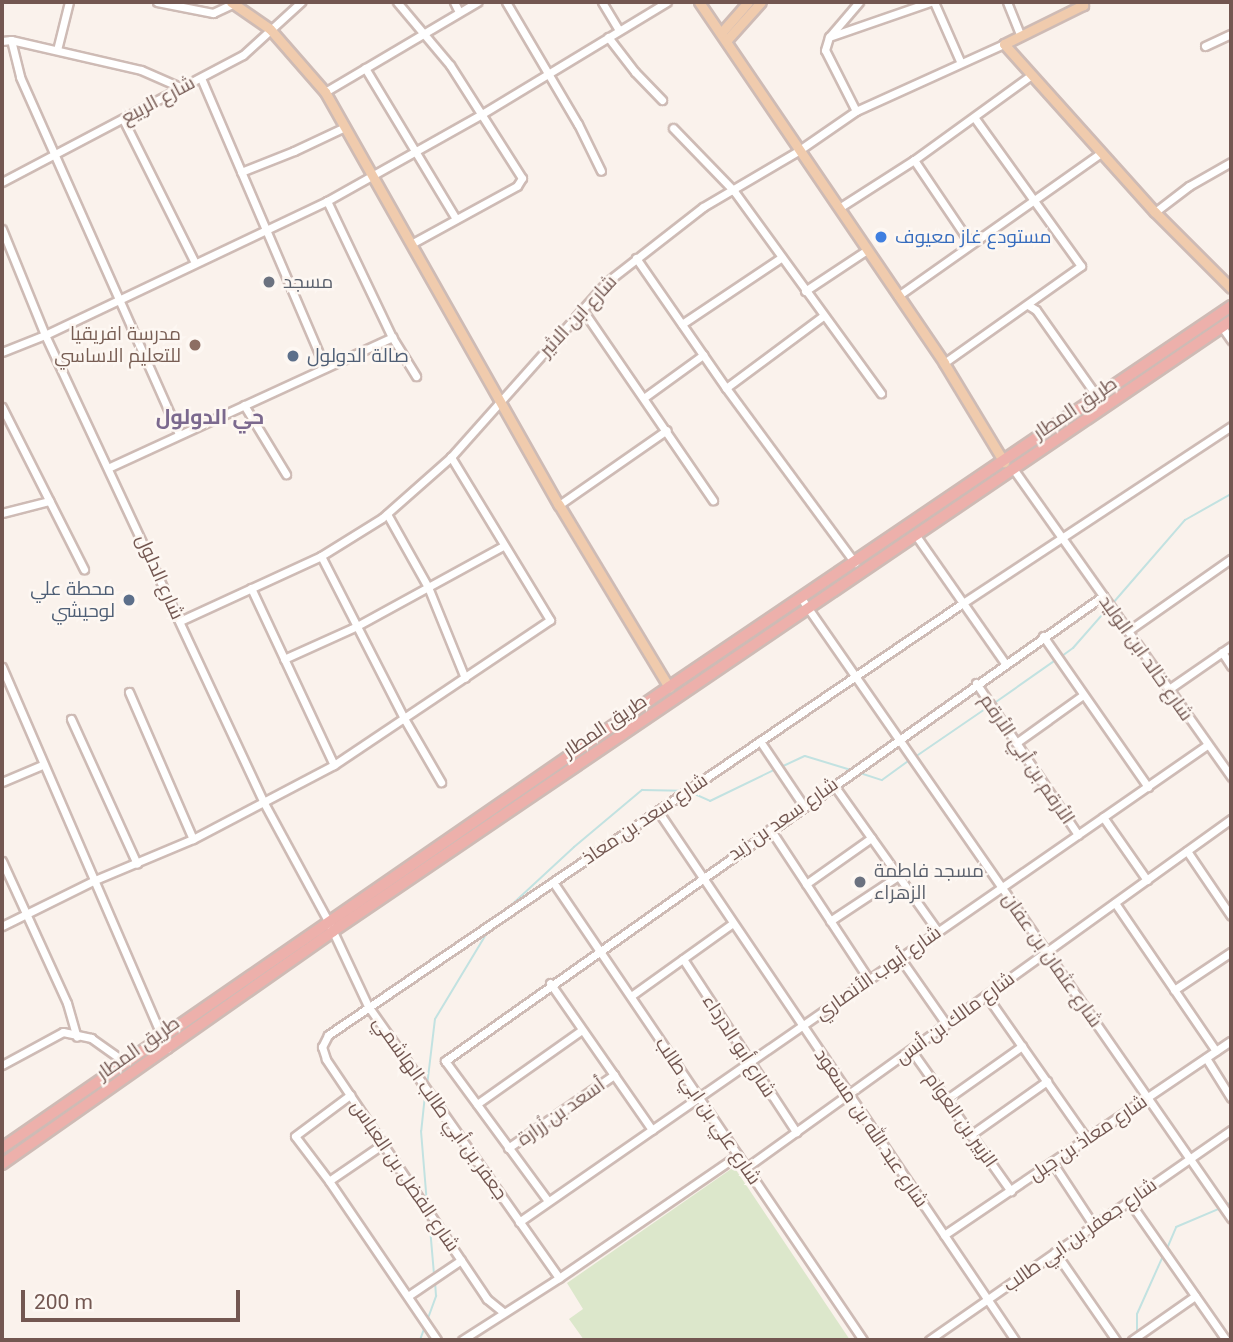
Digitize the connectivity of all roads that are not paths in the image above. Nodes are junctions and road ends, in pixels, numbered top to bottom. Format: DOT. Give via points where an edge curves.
graph roads {
  1 [pos="69,2"];
  2 [pos="157,2"];
  3 [pos="301,2"];
  4 [pos="397,2"];
  5 [pos="454,2"];
  6 [pos="477,2"];
  7 [pos="506,2"];
  8 [pos="602,2"];
  9 [pos="667,2"];
  10 [pos="699,2"];
  11 [pos="748,2"];
  12 [pos="761,2"];
  13 [pos="859,2"];
  14 [pos="932,2"];
  15 [pos="1007,2"];
  16 [pos="234,3"];
  17 [pos="1085,3"];
  18 [pos="459,12"];
  19 [pos="270,29"];
  20 [pos="619,30"];
  21 [pos="424,33"];
  22 [pos="1020,34"];
  23 [pos="1231,34"];
  24 [pos="608,37"];
  25 [pos="723,37"];
  26 [pos="829,37"];
  27 [pos="11,40"];
  28 [pos="2,41"];
  29 [pos="1004,44"];
  30 [pos="1205,46"];
  31 [pos="57,50"];
  32 [pos="960,61"];
  33 [pos="365,68"];
  34 [pos="549,73"];
  35 [pos="1030,76"];
  36 [pos="201,78"];
  37 [pos="180,87"];
  38 [pos="325,92"];
  39 [pos="662,100"];
  40 [pos="856,111"];
  41 [pos="482,114"];
  42 [pos="974,117"];
  43 [pos="123,119"];
  44 [pos="345,127"];
  45 [pos="673,128"];
  46 [pos="798,150"];
  47 [pos="415,151"];
  48 [pos="1101,153"];
  49 [pos="54,156"];
  50 [pos="914,160"];
  51 [pos="1231,162"];
  52 [pos="601,171"];
  53 [pos="241,172"];
  54 [pos="372,176"];
  55 [pos="2,182"];
  56 [pos="734,191"];
  57 [pos="1032,200"];
  58 [pos="327,201"];
  59 [pos="839,208"];
  60 [pos="1155,212"];
  61 [pos="456,219"];
  62 [pos="2,229"];
  63 [pos="266,231"];
  64 [pos="970,243"];
  65 [pos="411,244"];
  66 [pos="867,250"];
  67 [pos="782,257"];
  68 [pos="636,258"];
  69 [pos="195,262"];
  70 [pos="1231,288"];
  71 [pos="806,291"];
  72 [pos="898,296"];
  73 [pos="118,299"];
  74 [pos="1028,305"];
  75 [pos="582,309"];
  76 [pos="1230,310"];
  77 [pos="823,316"];
  78 [pos="682,324"];
  79 [pos="1227,324"];
  80 [pos="45,335"];
  81 [pos="392,337"];
  82 [pos="1231,340"];
  83 [pos="2,352"];
  84 [pos="703,355"];
  85 [pos="943,363"];
  86 [pos="325,368"];
  87 [pos="416,376"];
  88 [pos="726,388"];
  89 [pos="881,393"];
  90 [pos="645,397"];
  91 [pos="1097,398"];
  92 [pos="501,401"];
  93 [pos="244,405"];
  94 [pos="2,407"];
  95 [pos="1231,425"];
  96 [pos="667,430"];
  97 [pos="179,435"];
  98 [pos="451,457"];
  99 [pos="1004,462"];
  100 [pos="110,467"];
  101 [pos="1012,472"];
  102 [pos="286,474"];
  103 [pos="713,500"];
  104 [pos="49,501"];
  105 [pos="559,505"];
  106 [pos="2,513"];
  107 [pos="387,514"];
  108 [pos="917,537"];
  109 [pos="1061,540"];
  110 [pos="503,546"];
  111 [pos="321,556"];
  112 [pos="1231,559"];
  113 [pos="855,563"];
  114 [pos="84,569"];
  115 [pos="428,587"];
  116 [pos="250,588"];
  117 [pos="1103,596"];
  118 [pos="801,598"];
  119 [pos="963,603"];
  120 [pos="809,610"];
  121 [pos="180,621"];
  122 [pos="357,626"];
  123 [pos="1128,631"];
  124 [pos="1043,636"];
  125 [pos="1231,646"];
  126 [pos="1222,652"];
  127 [pos="284,659"];
  128 [pos="1005,663"];
  129 [pos="1231,666"];
  130 [pos="2,667"];
  131 [pos="855,677"];
  132 [pos="465,678"];
  133 [pos="976,683"];
  134 [pos="669,687"];
  135 [pos="1168,688"];
  136 [pos="129,692"];
  137 [pos="1083,695"];
  138 [pos="71,719"];
  139 [pos="405,720"];
  140 [pos="898,738"];
  141 [pos="760,741"];
  142 [pos="1016,743"];
  143 [pos="1207,745"];
  144 [pos="42,765"];
  145 [pos="334,765"];
  146 [pos="1231,777"];
  147 [pos="2,782"];
  148 [pos="441,782"];
  149 [pos="833,784"];
  150 [pos="1147,787"];
  151 [pos="264,803"];
  152 [pos="803,805"];
  153 [pos="658,811"];
  154 [pos="1103,817"];
  155 [pos="1231,819"];
  156 [pos="770,829"];
  157 [pos="1078,835"];
  158 [pos="871,838"];
  159 [pos="193,839"];
  160 [pos="1187,852"];
  161 [pos="2,861"];
  162 [pos="137,864"];
  163 [pos="702,876"];
  164 [pos="898,876"];
  165 [pos="95,880"];
  166 [pos="1147,880"];
  167 [pos="553,881"];
  168 [pos="806,884"];
  169 [pos="1002,888"];
  170 [pos="1115,903"];
  171 [pos="26,914"];
  172 [pos="1231,916"];
  173 [pos="830,921"];
  174 [pos="733,923"];
  175 [pos="2,926"];
  176 [pos="331,926"];
  177 [pos="938,932"];
  178 [pos="599,949"];
  179 [pos="1046,952"];
  180 [pos="1231,952"];
  181 [pos="900,958"];
  182 [pos="682,959"];
  183 [pos="869,979"];
  184 [pos="550,983"];
  185 [pos="1174,990"];
  186 [pos="986,995"];
  187 [pos="631,996"];
  188 [pos="368,1006"];
  189 [pos="946,1024"];
  190 [pos="803,1026"];
  191 [pos="582,1030"];
  192 [pos="328,1034"];
  193 [pos="77,1037"];
  194 [pos="163,1037"];
  195 [pos="1231,1041"];
  196 [pos="1022,1046"];
  197 [pos="167,1049"];
  198 [pos="911,1049"];
  199 [pos="1216,1051"];
  200 [pos="1206,1058"];
  201 [pos="750,1062"];
  202 [pos="126,1063"];
  203 [pos="2,1064"];
  204 [pos="614,1075"];
  205 [pos="1047,1081"];
  206 [pos="98,1082"];
  207 [pos="105,1093"];
  208 [pos="849,1094"];
  209 [pos="351,1095"];
  210 [pos="699,1097"];
  211 [pos="1147,1098"];
  212 [pos="1231,1098"];
  213 [pos="947,1099"];
  214 [pos="477,1104"];
  215 [pos="652,1130"];
  216 [pos="1231,1130"];
  217 [pos="796,1132"];
  218 [pos="972,1134"];
  219 [pos="1087,1139"];
  220 [pos="383,1144"];
  221 [pos="2,1148"];
  222 [pos="508,1148"];
  223 [pos="738,1155"];
  224 [pos="1190,1158"];
  225 [pos="1052,1162"];
  226 [pos="2,1164"];
  227 [pos="747,1167"];
  228 [pos="329,1181"];
  229 [pos="1011,1191"];
  230 [pos="548,1201"];
  231 [pos="1129,1201"];
  232 [pos="1231,1218"];
  233 [pos="519,1222"];
  234 [pos="1094,1226"];
  235 [pos="944,1235"];
  236 [pos="1055,1252"];
  237 [pos="461,1260"];
  238 [pos="559,1278"];
  239 [pos="408,1296"];
  240 [pos="1195,1296"];
  241 [pos="987,1300"];
  242 [pos="503,1312"];
  243 [pos="437,1340"];
  244 [pos="462,1340"];
  245 [pos="863,1340"];
  246 [pos="929,1340"];
  247 [pos="1015,1340"];
  248 [pos="1116,1340"];
  249 [pos="1132,1340"];
  250 [pos="1226,1340"];
  1 -- 31 [label="street"];
  2 -- 16 [label="street" via="213,13"];
  3 -- 19 [label="street, شارع الربيع"];
  4 -- 21 [label="street"];
  5 -- 18 [label="street"];
  6 -- 18 [label="street"];
  7 -- 34 [label="street"];
  8 -- 20 [label="street"];
  9 -- 20 [label="street"];
  10 -- 25 [label="main road"];
  11 -- 25 [label="main road"];
  12 -- 25 [label="main road"];
  13 -- 26 [label="street"];
  14 -- 26 [label="street"];
  14 -- 32 [label="street"];
  15 -- 22 [label="street"];
  16 -- 19 [label="main road"];
  17 -- 22 [label="main road"];
  18 -- 21 [label="street"];
  19 -- 36 [label="street, شارع الربيع" via="251,49"];
  19 -- 38 [label="main road"];
  20 -- 24 [label="street"];
  21 -- 33 [label="street"];
  21 -- 41 [label="street"];
  22 -- 29 [label="main road"];
  23 -- 30 [label="street"];
  24 -- 34 [label="street"];
  24 -- 39 [label="street"];
  25 -- 46 [label="main road"];
  26 -- 40 [label="street" via="826,56"];
  27 -- 28 [label="street"];
  27 -- 31 [label="street"];
  27 -- 49 [label="street" via="20,77"];
  29 -- 32 [label="street, شارع ابن الاثير"];
  29 -- 35 [label="main road"];
  31 -- 37 [label="street" via="141,70"];
  32 -- 40 [label="street, شارع ابن الاثير"];
  33 -- 38 [label="street"];
  33 -- 47 [label="street"];
  34 -- 41 [label="street"];
  34 -- 52 [label="street"];
  35 -- 42 [label="street"];
  35 -- 48 [label="main road"];
  36 -- 37 [label="street, شارع الربيع"];
  36 -- 53 [label="street"];
  37 -- 43 [label="street, شارع الربيع"];
  38 -- 44 [label="main road"];
  40 -- 46 [label="street, شارع ابن الاثير"];
  41 -- 47 [label="street"];
  41 -- 61 [label="street" via="522,178 517,186"];
  42 -- 50 [label="street"];
  42 -- 57 [label="street"];
  43 -- 49 [label="street, شارع الربيع"];
  43 -- 69 [label="street"];
  44 -- 53 [label="street"];
  44 -- 54 [label="main road"];
  45 -- 56 [label="street"];
  46 -- 56 [label="street, شارع ابن الاثير"];
  46 -- 59 [label="main road"];
  47 -- 54 [label="street"];
  47 -- 61 [label="street"];
  48 -- 57 [label="street"];
  48 -- 60 [label="main road"];
  49 -- 55 [label="street, شارع الربيع"];
  49 -- 73 [label="street"];
  50 -- 59 [label="street"];
  50 -- 64 [label="street"];
  51 -- 60 [label="street"];
  53 -- 63 [label="street"];
  54 -- 58 [label="street"];
  54 -- 65 [label="main road"];
  56 -- 67 [label="street"];
  56 -- 68 [label="street, شارع ابن الاثير" via="703,207"];
  57 -- 64 [label="street"];
  57 -- 74 [label="street" via="1080,266"];
  58 -- 63 [label="street"];
  58 -- 81 [label="street"];
  59 -- 66 [label="main road"];
  60 -- 70 [label="main road"];
  61 -- 65 [label="street"];
  62 -- 80 [label="street, شارع الدلول"];
  63 -- 69 [label="street"];
  63 -- 86 [label="street"];
  64 -- 72 [label="street"];
  65 -- 92 [label="main road"];
  66 -- 71 [label="street"];
  66 -- 72 [label="main road"];
  67 -- 71 [label="street"];
  67 -- 78 [label="street"];
  68 -- 75 [label="street, شارع ابن الاثير"];
  68 -- 78 [label="street"];
  69 -- 73 [label="street"];
  71 -- 77 [label="street"];
  72 -- 85 [label="main road"];
  73 -- 80 [label="street"];
  73 -- 97 [label="street"];
  74 -- 85 [label="street"];
  74 -- 91 [label="street"];
  75 -- 90 [label="street"];
  75 -- 92 [label="street, شارع ابن الاثير"];
  76 -- 91 [label="highway, طريق المطار"];
  77 -- 88 [label="street"];
  77 -- 89 [label="street"];
  78 -- 84 [label="street"];
  79 -- 82 [label="street"];
  79 -- 101 [label="highway, طريق المطار"];
  80 -- 83 [label="street"];
  80 -- 100 [label="street, شارع الدلول"];
  81 -- 86 [label="street"];
  81 -- 87 [label="street"];
  84 -- 88 [label="street"];
  84 -- 90 [label="street"];
  85 -- 99 [label="main road"];
  86 -- 93 [label="street"];
  88 -- 113 [label="street"];
  90 -- 96 [label="street"];
  91 -- 99 [label="highway, طريق المطار"];
  92 -- 98 [label="street, شارع ابن الاثير"];
  92 -- 105 [label="main road"];
  93 -- 97 [label="street"];
  93 -- 102 [label="street"];
  94 -- 104 [label="street"];
  95 -- 109 [label="street, شارع سعد بن معاذ"];
  96 -- 103 [label="street"];
  96 -- 105 [label="street"];
  97 -- 100 [label="street"];
  98 -- 107 [label="street, شارع ابن الاثير"];
  98 -- 110 [label="street"];
  99 -- 101 [label="highway"];
  99 -- 101 [label="highway"];
  99 -- 113 [label="highway, طريق المطار"];
  100 -- 121 [label="street, شارع الدلول"];
  101 -- 108 [label="highway, طريق المطار"];
  101 -- 109 [label="street, شارع خالد ابن الوليد"];
  104 -- 106 [label="street"];
  104 -- 114 [label="street"];
  105 -- 134 [label="main road"];
  107 -- 111 [label="street, شارع ابن الاثير"];
  107 -- 115 [label="street"];
  108 -- 119 [label="street"];
  108 -- 120 [label="highway, طريق المطار"];
  109 -- 117 [label="street, شارع خالد ابن الوليد"];
  109 -- 119 [label="street, شارع سعد بن معاذ"];
  110 -- 115 [label="street"];
  110 -- 132 [label="street" via="550,621"];
  111 -- 116 [label="street, شارع ابن الاثير"];
  111 -- 122 [label="street"];
  112 -- 123 [label="street"];
  113 -- 118 [label="highway, طريق المطار"];
  115 -- 122 [label="street"];
  115 -- 132 [label="street"];
  116 -- 121 [label="street, شارع ابن الاثير"];
  116 -- 127 [label="street"];
  117 -- 123 [label="street, شارع خالد ابن الوليد"];
  117 -- 124 [label="street, شارع سعد بن زيد"];
  118 -- 120 [label="street, شارع عثمان بن عفان"];
  118 -- 134 [label="highway, طريق المطار"];
  119 -- 128 [label="street"];
  119 -- 131 [label="street, شارع سعد بن معاذ"];
  120 -- 131 [label="street, شارع عثمان بن عفان"];
  120 -- 176 [label="highway, طريق المطار"];
  121 -- 151 [label="street, شارع الدلول"];
  122 -- 127 [label="street"];
  122 -- 139 [label="street"];
  123 -- 135 [label="street, شارع خالد ابن الوليد"];
  124 -- 128 [label="street, شارع سعد بن زيد"];
  124 -- 137 [label="street"];
  125 -- 126 [label="street"];
  126 -- 129 [label="street"];
  126 -- 135 [label="street"];
  127 -- 145 [label="street"];
  128 -- 133 [label="street, شارع سعد بن زيد"];
  130 -- 144 [label="street"];
  131 -- 140 [label="street, شارع عثمان بن عفان"];
  131 -- 141 [label="street, شارع سعد بن معاذ"];
  132 -- 139 [label="street"];
  133 -- 140 [label="street, شارع سعد بن زيد"];
  133 -- 142 [label="street, الأرقم بن أبي الأرقم"];
  134 -- 176 [label="highway, طريق المطار"];
  135 -- 143 [label="street, شارع خالد ابن الوليد"];
  136 -- 159 [label="street"];
  137 -- 142 [label="street"];
  137 -- 150 [label="street"];
  138 -- 162 [label="street"];
  139 -- 145 [label="street"];
  139 -- 148 [label="street"];
  140 -- 149 [label="street, شارع سعد بن زيد"];
  140 -- 169 [label="street, شارع عثمان بن عفان"];
  141 -- 152 [label="street"];
  141 -- 153 [label="street, شارع سعد بن معاذ"];
  142 -- 157 [label="street, الأرقم بن أبي الأرقم"];
  143 -- 146 [label="street, شارع خالد ابن الوليد"];
  143 -- 150 [label="street, شارع أيوب الأنصاري"];
  144 -- 147 [label="street"];
  144 -- 165 [label="street"];
  145 -- 151 [label="street"];
  149 -- 152 [label="street, شارع سعد بن زيد"];
  149 -- 158 [label="street"];
  150 -- 154 [label="street, شارع أيوب الأنصاري"];
  151 -- 159 [label="street"];
  151 -- 176 [label="street, شارع الدلول"];
  152 -- 156 [label="street, شارع سعد بن زيد"];
  153 -- 163 [label="street, شارع عبد الله بن مسعود"];
  153 -- 167 [label="street, شارع سعد بن معاذ"];
  154 -- 157 [label="street, شارع أيوب الأنصاري"];
  154 -- 166 [label="street"];
  155 -- 160 [label="street, شارع مالك بن أنس"];
  156 -- 163 [label="street, شارع سعد بن زيد"];
  156 -- 168 [label="street"];
  157 -- 169 [label="street, شارع أيوب الأنصاري"];
  158 -- 164 [label="street"];
  158 -- 168 [label="street"];
  159 -- 162 [label="street"];
  160 -- 166 [label="street, شارع مالك بن أنس"];
  160 -- 172 [label="street"];
  161 -- 171 [label="street"];
  162 -- 165 [label="street"];
  163 -- 174 [label="street, شارع عبد الله بن مسعود"];
  163 -- 178 [label="street, شارع سعد بن زيد"];
  164 -- 173 [label="street"];
  164 -- 177 [label="street"];
  165 -- 171 [label="street"];
  165 -- 194 [label="street"];
  166 -- 170 [label="street, شارع مالك بن أنس"];
  167 -- 178 [label="street, شارع علي بن ابي طالب"];
  167 -- 188 [label="street, شارع سعد بن معاذ"];
  168 -- 173 [label="street"];
  169 -- 177 [label="street, شارع أيوب الأنصاري"];
  169 -- 179 [label="street, شارع عثمان بن عفان"];
  170 -- 179 [label="street, شارع مالك بن أنس"];
  170 -- 185 [label="street"];
  171 -- 175 [label="street"];
  171 -- 193 [label="street"];
  173 -- 183 [label="street"];
  174 -- 182 [label="street"];
  174 -- 190 [label="street, شارع عبد الله بن مسعود"];
  176 -- 188 [label="street, جعفر بن أبي طالب الهاشمي"];
  176 -- 194 [label="highway, طريق المطار"];
  176 -- 197 [label="highway, طريق المطار"];
  177 -- 181 [label="street, شارع أيوب الأنصاري"];
  178 -- 184 [label="street, شارع سعد بن زيد"];
  178 -- 187 [label="street, شارع علي بن ابي طالب"];
  179 -- 186 [label="street, شارع مالك بن أنس"];
  179 -- 211 [label="street, شارع عثمان بن عفان"];
  180 -- 185 [label="street"];
  181 -- 183 [label="street, شارع أيوب الأنصاري"];
  181 -- 189 [label="street"];
  182 -- 187 [label="street"];
  182 -- 201 [label="street, شارع أبو الدرداء"];
  183 -- 190 [label="street, شارع أيوب الأنصاري"];
  184 -- 191 [label="street"];
  184 -- 214 [label="street, شارع سعد بن زيد" via="444,1061"];
  185 -- 199 [label="street"];
  186 -- 189 [label="street, شارع مالك بن أنس"];
  186 -- 196 [label="street"];
  187 -- 210 [label="street, شارع علي بن ابي طالب"];
  188 -- 192 [label="street, شارع سعد بن معاذ"];
  188 -- 233 [label="street, جعفر بن أبي طالب الهاشمي"];
  189 -- 198 [label="street, شارع مالك بن أنس"];
  190 -- 201 [label="street, شارع أيوب الأنصاري"];
  190 -- 208 [label="street, شارع عبد الله بن مسعود"];
  191 -- 204 [label="street"];
  191 -- 214 [label="street"];
  192 -- 209 [label="street, شارع الفضل بن العباس" via="323,1052"];
  193 -- 202 [label="street" via="91,1038"];
  193 -- 203 [label="street" via="62,1032"];
  194 -- 197 [label="street"];
  194 -- 202 [label="highway, طريق المطار"];
  195 -- 199 [label="street, شارع معاذ بن جبل"];
  196 -- 205 [label="street"];
  196 -- 213 [label="street"];
  197 -- 207 [label="highway, طريق المطار"];
  198 -- 208 [label="street, شارع مالك بن أنس"];
  198 -- 213 [label="street, الزبير بن العوام"];
  199 -- 200 [label="street, شارع معاذ بن جبل"];
  200 -- 211 [label="street, شارع معاذ بن جبل"];
  200 -- 212 [label="street"];
  201 -- 210 [label="street, شارع أيوب الأنصاري"];
  201 -- 217 [label="street, شارع أبو الدرداء"];
  202 -- 206 [label="highway, طريق المطار"];
  204 -- 215 [label="street"];
  204 -- 222 [label="street, أسعد بن زُرارة"];
  205 -- 218 [label="street"];
  205 -- 219 [label="street"];
  206 -- 207 [label="highway"];
  206 -- 221 [label="highway, طريق المطار"];
  207 -- 226 [label="highway, طريق المطار"];
  208 -- 217 [label="street, شارع مالك بن أنس"];
  208 -- 235 [label="street, شارع عبد الله بن مسعود"];
  209 -- 220 [label="street, شارع الفضل بن العباس"];
  209 -- 228 [label="street" via="295,1136"];
  210 -- 215 [label="street, شارع أيوب الأنصاري"];
  210 -- 223 [label="street, شارع علي بن ابي طالب"];
  211 -- 219 [label="street, شارع معاذ بن جبل"];
  211 -- 224 [label="street, شارع عثمان بن عفان"];
  213 -- 218 [label="street, الزبير بن العوام"];
  214 -- 222 [label="street"];
  215 -- 230 [label="street, شارع أيوب الأنصاري"];
  216 -- 224 [label="street, شارع جعفر بن ابي طالب"];
  217 -- 227 [label="street, شارع مالك بن أنس"];
  218 -- 229 [label="street, الزبير بن العوام"];
  219 -- 225 [label="street, شارع معاذ بن جبل"];
  220 -- 228 [label="street"];
  220 -- 237 [label="street, شارع الفضل بن العباس"];
  222 -- 230 [label="street"];
  223 -- 227 [label="street, شارع علي بن ابي طالب"];
  223 -- 238 [label="street"];
  224 -- 231 [label="street, شارع جعفر بن ابي طالب"];
  224 -- 232 [label="street, شارع عثمان بن عفان"];
  225 -- 229 [label="street, شارع معاذ بن جبل"];
  225 -- 234 [label="street"];
  227 -- 245 [label="street, شارع علي بن ابي طالب"];
  228 -- 239 [label="street"];
  229 -- 235 [label="street, شارع معاذ بن جبل"];
  230 -- 233 [label="street, شارع أيوب الأنصاري"];
  231 -- 234 [label="street, شارع جعفر بن ابي طالب"];
  231 -- 240 [label="street"];
  233 -- 238 [label="street, جعفر بن أبي طالب الهاشمي"];
  234 -- 236 [label="street, شارع جعفر بن ابي طالب"];
  235 -- 241 [label="street, شارع عبد الله بن مسعود"];
  236 -- 241 [label="street, شارع جعفر بن ابي طالب"];
  236 -- 248 [label="street"];
  237 -- 239 [label="street"];
  237 -- 242 [label="street, شارع الفضل بن العباس" via="487,1299"];
  238 -- 242 [label="street"];
  239 -- 243 [label="street"];
  240 -- 249 [label="street"];
  240 -- 250 [label="street"];
  241 -- 246 [label="street, شارع جعفر بن ابي طالب"];
  241 -- 247 [label="street, شارع عبد الله بن مسعود"];
  242 -- 244 [label="street"];
}
